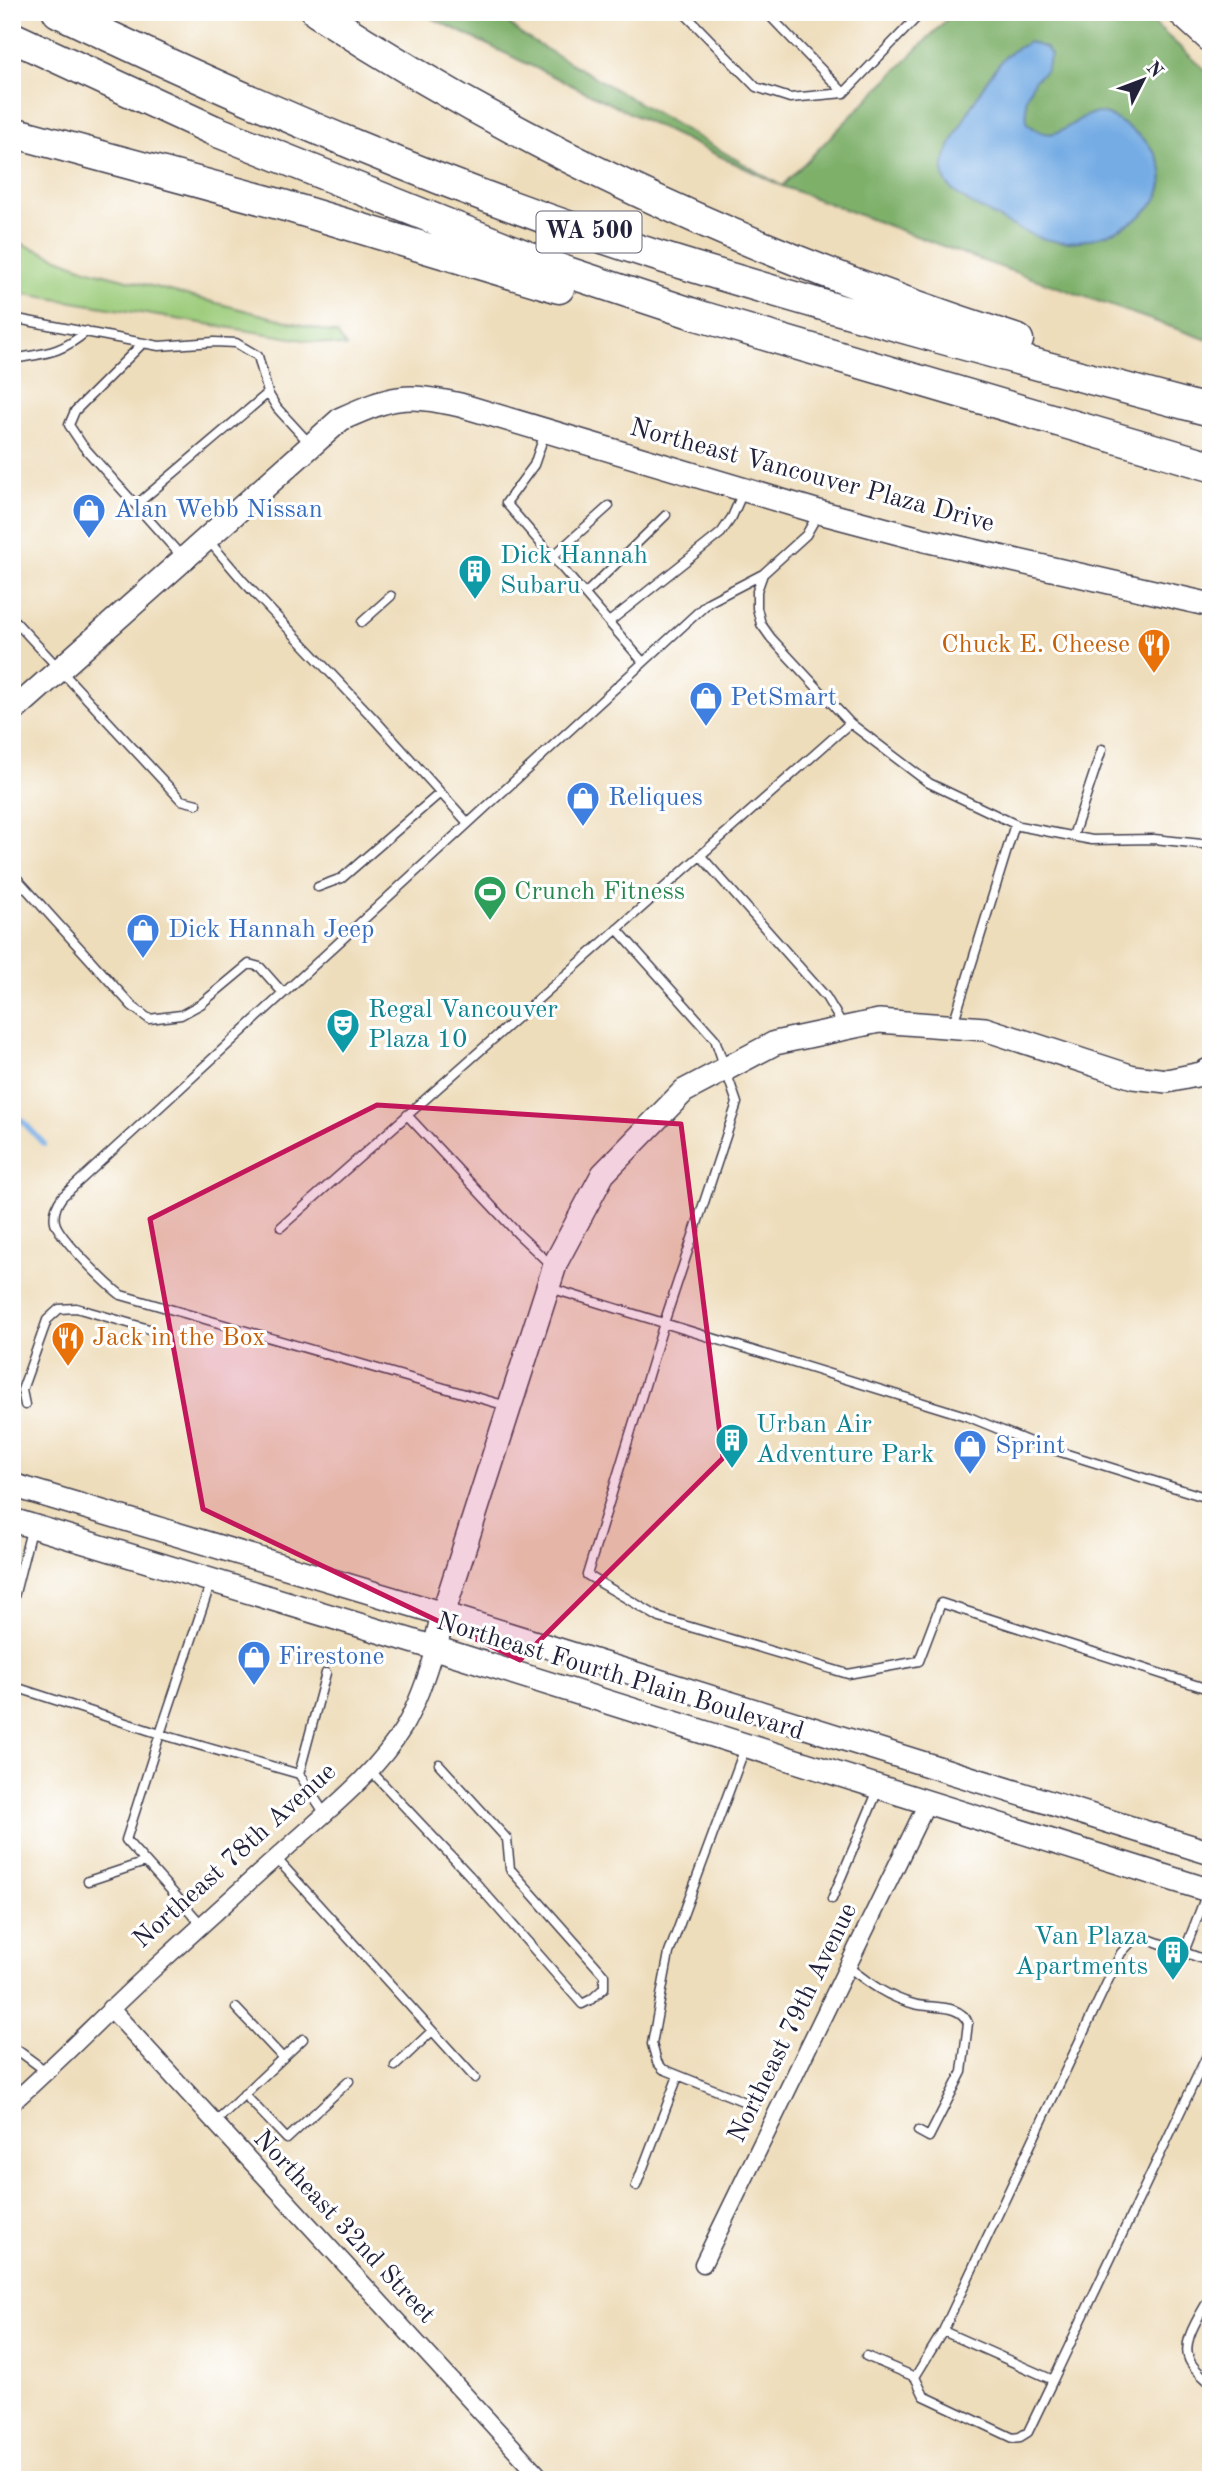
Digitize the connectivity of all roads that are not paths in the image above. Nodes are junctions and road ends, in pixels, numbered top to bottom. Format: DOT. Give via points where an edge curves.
graph roads {
  1 [pos="58,12"];
  2 [pos="317,12"];
  3 [pos="683,12"];
  4 [pos="765,12"];
  5 [pos="922,12"];
  6 [pos="1178,12"];
  7 [pos="12,37"];
  8 [pos="1211,42"];
  9 [pos="844,93"];
  10 [pos="12,132"];
  11 [pos="700,316"];
  12 [pos="12,318"];
  13 [pos="88,331"];
  14 [pos="143,342"];
  15 [pos="12,359"];
  16 [pos="268,393"];
  17 [pos="1141,393"];
  18 [pos="1211,411"];
  19 [pos="546,430"];
  20 [pos="311,445"];
  21 [pos="1211,466"];
  22 [pos="744,489"];
  23 [pos="136,505"];
  24 [pos="609,506"];
  25 [pos="819,512"];
  26 [pos="666,515"];
  27 [pos="206,538"];
  28 [pos="552,557"];
  29 [pos="183,559"];
  30 [pos="763,574"];
  31 [pos="585,594"];
  32 [pos="391,596"];
  33 [pos="1211,605"];
  34 [pos="12,618"];
  35 [pos="362,622"];
  36 [pos="609,622"];
  37 [pos="643,662"];
  38 [pos="60,670"];
  39 [pos="12,712"];
  40 [pos="850,723"];
  41 [pos="1102,749"];
  42 [pos="440,793"];
  43 [pos="197,804"];
  44 [pos="468,823"];
  45 [pos="1015,824"];
  46 [pos="1073,836"];
  47 [pos="1211,845"];
  48 [pos="700,855"];
  49 [pos="12,873"];
  50 [pos="318,887"];
  51 [pos="617,929"];
  52 [pos="283,993"];
  53 [pos="952,1027"];
  54 [pos="844,1028"];
  55 [pos="1211,1069"];
  56 [pos="726,1070"];
  57 [pos="407,1115"];
  58 [pos="281,1227"];
  59 [pos="551,1278"];
  60 [pos="664,1323"];
  61 [pos="149,1329"];
  62 [pos="25,1405"];
  63 [pos="510,1407"];
  64 [pos="12,1485"];
  65 [pos="1211,1499"];
  66 [pos="22,1523"];
  67 [pos="211,1582"];
  68 [pos="12,1605"];
  69 [pos="443,1615"];
  70 [pos="435,1648"];
  71 [pos="326,1672"];
  72 [pos="12,1686"];
  73 [pos="1211,1690"];
  74 [pos="160,1734"];
  75 [pos="746,1746"];
  76 [pos="439,1765"];
  77 [pos="370,1770"];
  78 [pos="299,1774"];
  79 [pos="879,1788"];
  80 [pos="927,1802"];
  81 [pos="325,1814"];
  82 [pos="1211,1853"];
  83 [pos="276,1858"];
  84 [pos="145,1862"];
  85 [pos="88,1881"];
  86 [pos="1210,1889"];
  87 [pos="831,1899"];
  88 [pos="202,1925"];
  89 [pos="1184,1952"];
  90 [pos="1211,1962"];
  91 [pos="848,1966"];
  92 [pos="110,2008"];
  93 [pos="236,2008"];
  94 [pos="432,2031"];
  95 [pos="303,2039"];
  96 [pos="12,2046"];
  97 [pos="1211,2047"];
  98 [pos="282,2058"];
  99 [pos="395,2066"];
  100 [pos="47,2072"];
  101 [pos="678,2076"];
  102 [pos="475,2078"];
  103 [pos="349,2081"];
  104 [pos="244,2094"];
  105 [pos="12,2103"];
  106 [pos="755,2106"];
  107 [pos="215,2122"];
  108 [pos="918,2131"];
  109 [pos="636,2186"];
  110 [pos="703,2264"];
  111 [pos="1210,2298"];
  112 [pos="943,2331"];
  113 [pos="866,2356"];
  114 [pos="915,2377"];
  115 [pos="1053,2380"];
  116 [pos="1211,2384"];
  117 [pos="543,2480"];
  1 -- 17 [label="highway, WA 500" via="286,116 550,218 659,256"];
  2 -- 17 [label="highway" via="473,107 705,223 896,298 1079,358"];
  3 -- 9 [label="lane" via="756,87 790,98"];
  4 -- 9 [label="lane"];
  5 -- 9 [label="lane"];
  6 -- 8 [label="street"];
  7 -- 11 [label="highway, WA 500" via="344,185 564,271"];
  10 -- 11 [label="highway" via="286,206 617,304"];
  11 -- 21 [label="highway, WA 500"];
  12 -- 13 [label="lane"];
  13 -- 14 [label="lane"];
  13 -- 15 [label="lane" via="58,352"];
  14 -- 16 [label="lane" via="159,346 236,344 258,356"];
  14 -- 23 [label="lane" via="75,411 69,425"];
  16 -- 20 [label="lane"];
  16 -- 23 [label="lane"];
  17 -- 18 [label="highway, WA 500"];
  19 -- 20 [label="street, Northeast Vancouver Plaza Drive" via="460,405 401,397 341,419"];
  19 -- 22 [label="street, Northeast Vancouver Plaza Drive"];
  19 -- 28 [label="lane" via="534,465 506,503"];
  20 -- 27 [label="street"];
  22 -- 25 [label="street, Northeast Vancouver Plaza Drive"];
  22 -- 36 [label="lane" via="721,533"];
  23 -- 29 [label="lane"];
  24 -- 28 [label="lane"];
  25 -- 30 [label="lane" via="806,536"];
  25 -- 33 [label="street, Northeast Vancouver Plaza Drive"];
  26 -- 31 [label="lane"];
  27 -- 29 [label="street"];
  27 -- 42 [label="lane"];
  28 -- 31 [label="lane"];
  29 -- 38 [label="street"];
  30 -- 37 [label="lane" via="709,602"];
  30 -- 40 [label="lane" via="757,590 761,624"];
  31 -- 36 [label="lane"];
  32 -- 35 [label="lane"];
  34 -- 38 [label="lane"];
  36 -- 37 [label="lane"];
  37 -- 44 [label="lane"];
  38 -- 39 [label="street"];
  38 -- 43 [label="lane" via="181,800"];
  40 -- 45 [label="lane" via="929,783"];
  40 -- 48 [label="lane"];
  41 -- 46 [label="lane"];
  42 -- 44 [label="lane"];
  42 -- 50 [label="lane" via="342,877"];
  44 -- 52 [label="lane"];
  45 -- 46 [label="lane"];
  45 -- 53 [label="lane"];
  46 -- 47 [label="lane"];
  48 -- 51 [label="lane"];
  48 -- 54 [label="lane" via="826,997"];
  49 -- 52 [label="lane" via="132,1006 149,1019 181,1016 249,964 260,967"];
  51 -- 56 [label="lane" via="715,1039"];
  51 -- 57 [label="lane"];
  52 -- 63 [label="lane" via="62,1197 55,1211 55,1226 121,1295"];
  53 -- 54 [label="street, Northeast 78th Avenue" via="879,1021"];
  53 -- 55 [label="street, Northeast 78th Avenue" via="985,1029 1133,1077 1167,1081"];
  54 -- 56 [label="street, Northeast 78th Avenue" via="775,1043"];
  56 -- 59 [label="street, Northeast 78th Avenue" via="684,1091 603,1174"];
  56 -- 60 [label="lane" via="737,1103"];
  57 -- 58 [label="lane"];
  57 -- 59 [label="lane" via="518,1234"];
  59 -- 60 [label="lane"];
  59 -- 63 [label="street, Northeast 78th Avenue"];
  60 -- 65 [label="lane" via="969,1417 1035,1444"];
  60 -- 73 [label="lane" via="587,1575 660,1618 848,1674 919,1661 941,1603"];
  61 -- 62 [label="lane" via="76,1308 52,1313 22,1390"];
  63 -- 69 [label="street, Northeast 78th Avenue"];
  64 -- 69 [label="street, Northeast Fourth Plain Boulevard"];
  66 -- 67 [label="street, Northeast Fourth Plain Boulevard"];
  66 -- 68 [label="lane"];
  67 -- 70 [label="street, Northeast Fourth Plain Boulevard"];
  67 -- 74 [label="lane"];
  69 -- 70 [label="street, Northeast 78th Avenue"];
  69 -- 82 [label="street, Northeast Fourth Plain Boulevard"];
  70 -- 75 [label="street, Northeast Fourth Plain Boulevard"];
  70 -- 77 [label="street, Northeast 78th Avenue" via="412,1712"];
  71 -- 78 [label="lane"];
  72 -- 74 [label="lane"];
  74 -- 78 [label="lane"];
  74 -- 84 [label="lane" via="125,1840"];
  75 -- 79 [label="street, Northeast Fourth Plain Boulevard"];
  75 -- 101 [label="lane" via="669,1953 652,2045 657,2062"];
  76 -- 77 [label="lane" via="507,1839 510,1869 604,1975 604,1988 592,1999 582,2004"];
  77 -- 81 [label="street, Northeast 78th Avenue"];
  78 -- 81 [label="lane"];
  79 -- 80 [label="street, Northeast Fourth Plain Boulevard"];
  79 -- 87 [label="lane"];
  80 -- 86 [label="street, Northeast Fourth Plain Boulevard"];
  80 -- 91 [label="street, Northeast 79th Avenue"];
  81 -- 83 [label="street, Northeast 78th Avenue"];
  83 -- 88 [label="street, Northeast 78th Avenue"];
  83 -- 94 [label="lane"];
  84 -- 85 [label="lane"];
  84 -- 88 [label="lane"];
  86 -- 89 [label="lane"];
  88 -- 92 [label="street, Northeast 78th Avenue"];
  89 -- 90 [label="lane"];
  89 -- 112 [label="lane" via="1148,1939 1133,1940 1121,1953"];
  91 -- 108 [label="lane" via="880,1992 915,2005 954,2010 968,2023 962,2072 929,2137"];
  91 -- 110 [label="street, Northeast 79th Avenue"];
  92 -- 100 [label="street, Northeast 78th Avenue"];
  92 -- 107 [label="street, Northeast 32nd Street"];
  93 -- 98 [label="lane"];
  94 -- 99 [label="lane"];
  94 -- 102 [label="lane"];
  95 -- 98 [label="lane"];
  96 -- 100 [label="lane"];
  97 -- 115 [label="lane"];
  98 -- 104 [label="lane"];
  100 -- 105 [label="street, Northeast 78th Avenue"];
  101 -- 106 [label="lane"];
  101 -- 109 [label="lane"];
  103 -- 104 [label="lane" via="287,2139"];
  104 -- 107 [label="lane"];
  107 -- 117 [label="street, Northeast 32nd Street"];
  111 -- 116 [label="lane" via="1186,2351"];
  112 -- 114 [label="lane"];
  112 -- 115 [label="lane"];
  113 -- 114 [label="lane"];
  114 -- 115 [label="lane" via="924,2396 1013,2438 1028,2431"];
}
